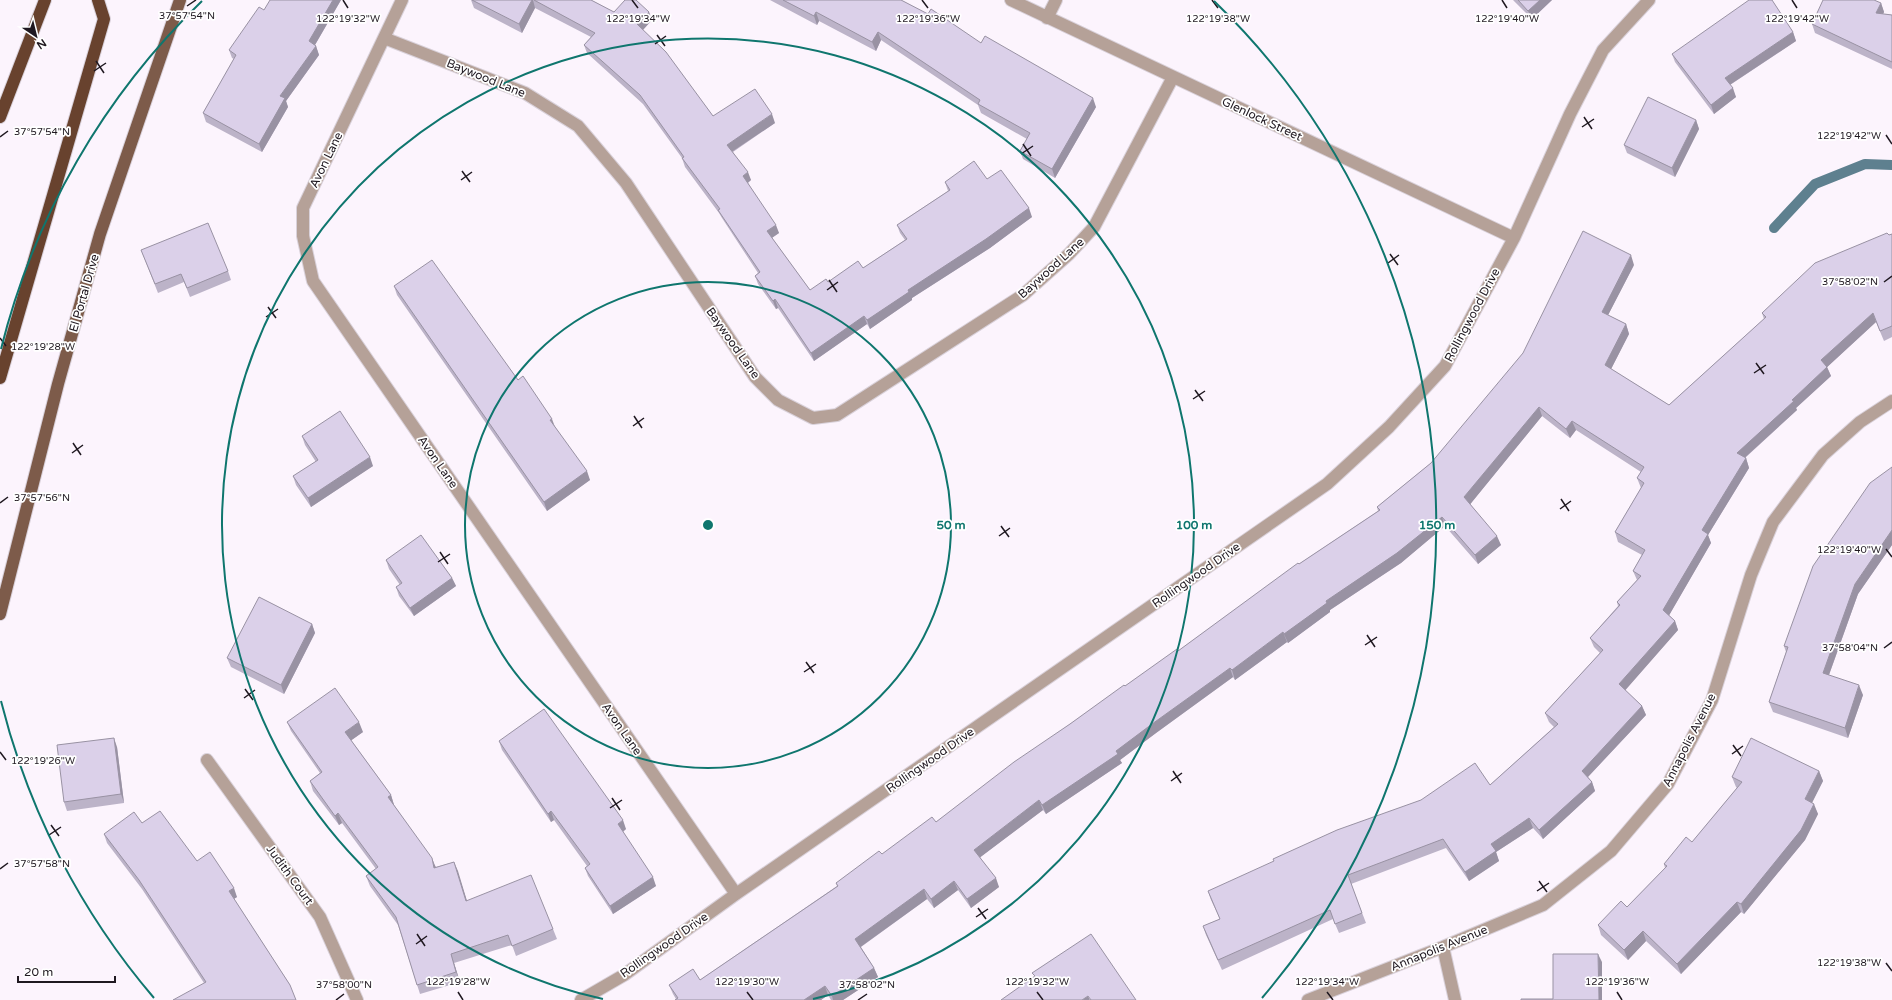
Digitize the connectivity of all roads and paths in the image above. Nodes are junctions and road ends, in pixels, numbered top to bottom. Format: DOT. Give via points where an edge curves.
graph roads {
  1 [pos="45,0"];
  2 [pos="98,0"];
  3 [pos="180,0"];
  4 [pos="402,0"];
  5 [pos="1011,0"];
  6 [pos="1056,0"];
  7 [pos="1649,0"];
  8 [pos="1047,18"];
  9 [pos="384,38"];
  10 [pos="1173,77"];
  11 [pos="0,117"];
  12 [pos="1514,238"];
  13 [pos="0,378"];
  14 [pos="1892,401"];
  15 [pos="0,614"];
  16 [pos="207,760"];
  17 [pos="736,894"];
  18 [pos="1443,947"];
  19 [pos="357,1000"];
  20 [pos="581,1000"];
  21 [pos="1308,1000"];
  22 [pos="1455,1000"];
  1 -- 11 [label="highway"];
  2 -- 13 [label="highway" via="104,19"];
  3 -- 15 [label="main road, El Portal Drive" via="100,234 58,384"];
  4 -- 9 [label="street, Avon Lane"];
  5 -- 8 [label="street, Glenlock Street"];
  6 -- 8 [label="street"];
  7 -- 12 [label="street, Rollingwood Drive" via="1603,50 1570,114"];
  8 -- 10 [label="street, Glenlock Street"];
  9 -- 10 [label="street, Baywood Lane" via="524,92 578,126 626,183 755,377 778,400 813,418 837,416 1023,295 1069,254 1094,227"];
  9 -- 17 [label="street, Avon Lane" via="303,208 303,236 313,281"];
  10 -- 12 [label="street, Glenlock Street"];
  12 -- 17 [label="street, Rollingwood Drive" via="1445,366 1389,427 1327,484"];
  14 -- 18 [label="street, Annapolis Avenue" via="1860,422 1823,455 1773,522 1751,575 1712,700 1668,784 1611,851 1544,905"];
  16 -- 19 [label="street, Judith Court" via="320,917"];
  17 -- 20 [label="street, Rollingwood Drive" via="624,975"];
  18 -- 21 [label="street, Annapolis Avenue"];
  18 -- 22 [label="street"];
}
